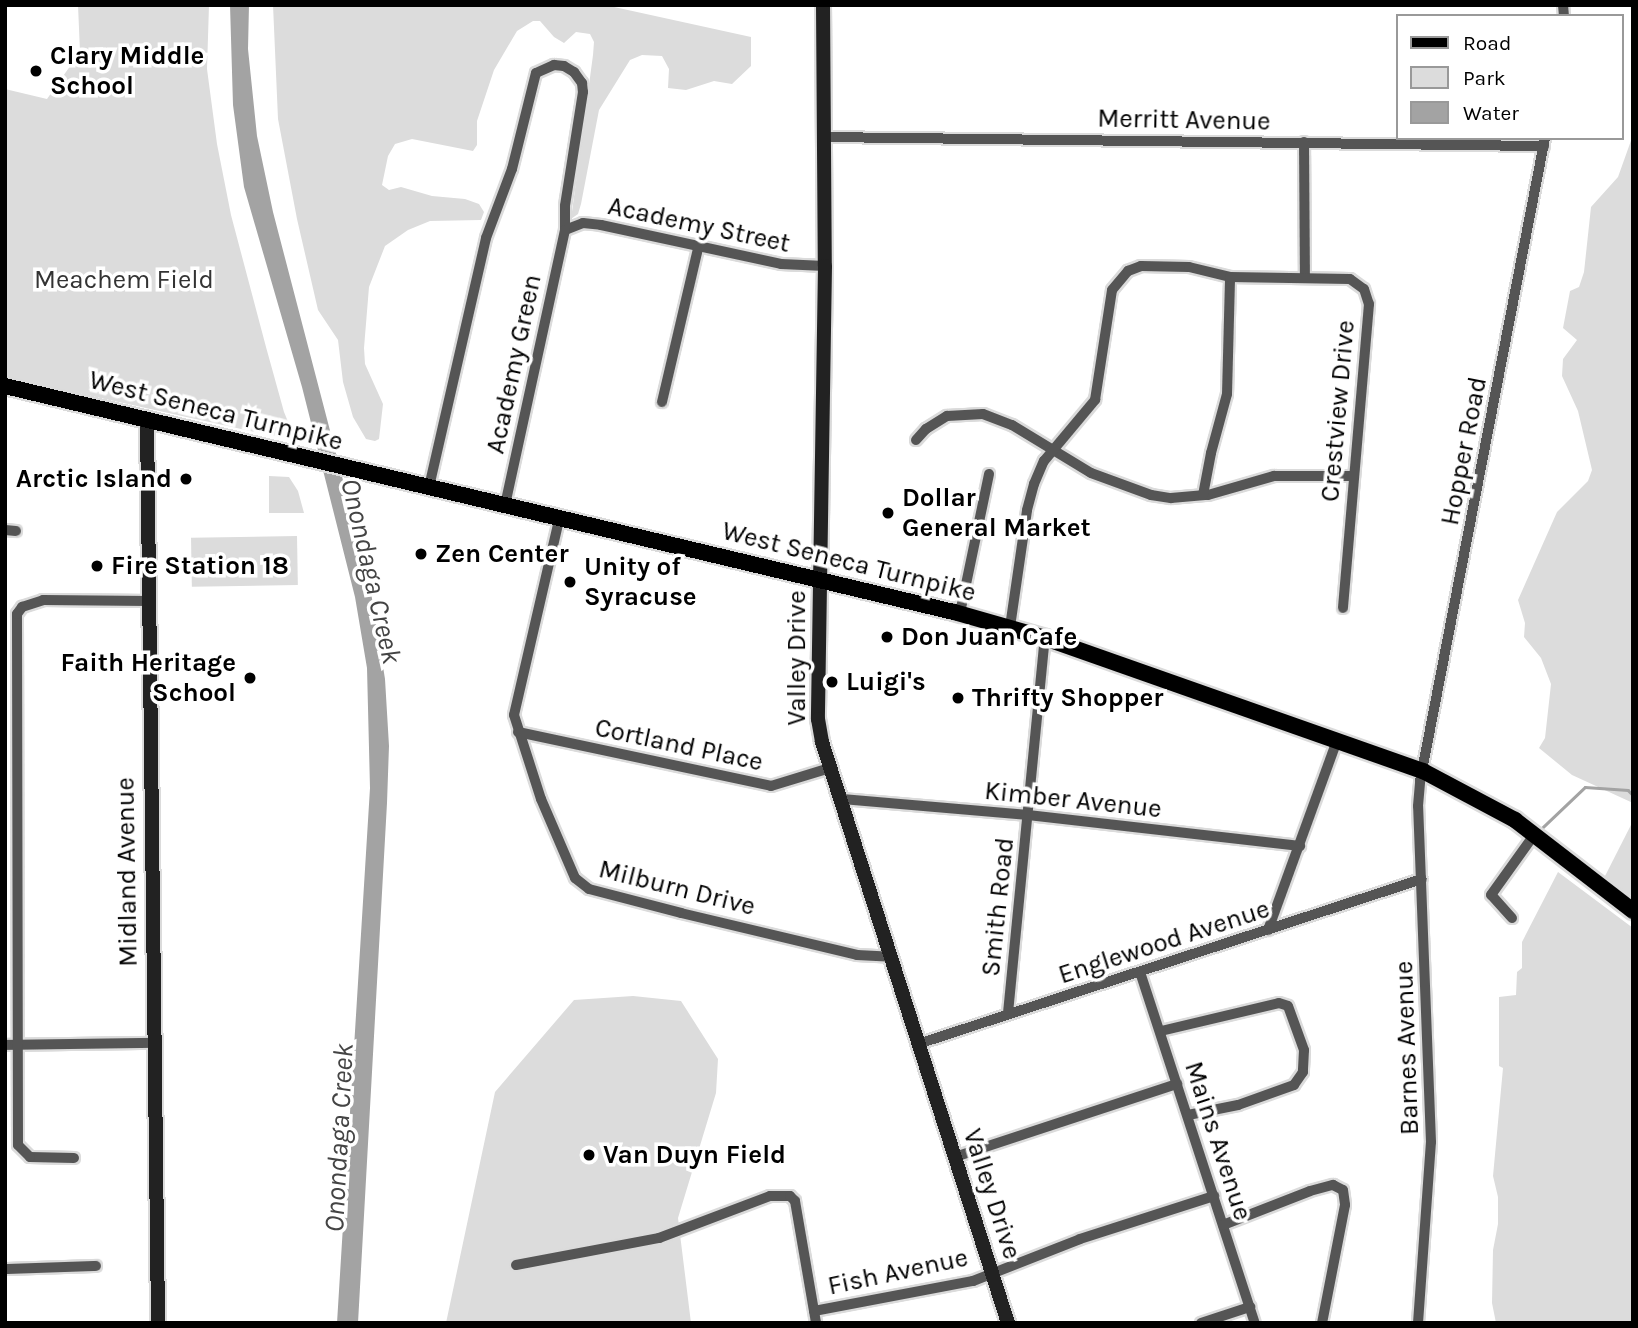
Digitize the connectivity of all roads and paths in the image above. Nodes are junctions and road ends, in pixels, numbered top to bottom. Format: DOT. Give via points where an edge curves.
graph roads {
  1 [pos="823,5"];
  2 [pos="823,137"];
  3 [pos="1304,142"];
  4 [pos="1545,142"];
  5 [pos="565,230"];
  6 [pos="698,248"];
  7 [pos="825,266"];
  8 [pos="1230,277"];
  9 [pos="1305,278"];
  10 [pos="5,386"];
  11 [pos="662,402"];
  12 [pos="147,420"];
  13 [pos="916,440"];
  14 [pos="1053,450"];
  15 [pos="989,474"];
  16 [pos="1354,476"];
  17 [pos="429,487"];
  18 [pos="1203,495"];
  19 [pos="505,506"];
  20 [pos="559,520"];
  21 [pos="821,580"];
  22 [pos="149,601"];
  23 [pos="1343,608"];
  24 [pos="960,613"];
  25 [pos="1010,627"];
  26 [pos="1045,638"];
  27 [pos="518,732"];
  28 [pos="1337,740"];
  29 [pos="830,768"];
  30 [pos="1423,771"];
  31 [pos="842,799"];
  32 [pos="1028,815"];
  33 [pos="1534,835"];
  34 [pos="1300,846"];
  35 [pos="1422,879"];
  36 [pos="1633,911"];
  37 [pos="1512,918"];
  38 [pos="1268,930"];
  39 [pos="891,957"];
  40 [pos="1140,972"];
  41 [pos="1008,1013"];
  42 [pos="1161,1031"];
  43 [pos="153,1043"];
  44 [pos="918,1044"];
  45 [pos="5,1045"];
  46 [pos="20,1045"];
  47 [pos="1177,1084"];
  48 [pos="1188,1115"];
  49 [pos="955,1157"];
  50 [pos="74,1158"];
  51 [pos="1214,1196"];
  52 [pos="1223,1225"];
  53 [pos="516,1265"];
  54 [pos="96,1266"];
  55 [pos="5,1269"];
  56 [pos="991,1271"];
  57 [pos="1250,1307"];
  58 [pos="814,1311"];
  59 [pos="158,1323"];
  60 [pos="816,1323"];
  61 [pos="1008,1323"];
  62 [pos="1201,1323"];
  63 [pos="1255,1323"];
  64 [pos="1322,1323"];
  65 [pos="1418,1323"];
  1 -- 2 [label="main road, Valley Drive"];
  2 -- 3 [label="street, Merritt Avenue"];
  2 -- 7 [label="main road, Valley Drive"];
  3 -- 4 [label="street, Merritt Avenue"];
  3 -- 9 [label="street"];
  4 -- 30 [label="street, Hopper Road"];
  5 -- 6 [label="street, Academy Street" via="583,223 601,225"];
  5 -- 17 [label="street, Academy Green" via="583,92 574,72 554,65 536,73 512,169 486,238"];
  5 -- 19 [label="street, Academy Green"];
  6 -- 7 [label="street, Academy Street" via="781,264"];
  6 -- 11 [label="street"];
  7 -- 21 [label="main road, Valley Drive"];
  8 -- 9 [label="street"];
  8 -- 14 [label="street" via="1188,267 1141,266 1122,276 1112,290 1095,400"];
  8 -- 18 [label="street" via="1227,394"];
  9 -- 16 [label="street, Crestview Drive" via="1356,281 1368,304"];
  10 -- 12 [label="main road, West Seneca Turnpike"];
  12 -- 17 [label="main road, West Seneca Turnpike"];
  12 -- 22 [label="main road, Midland Avenue"];
  13 -- 14 [label="street" via="947,416 983,414"];
  14 -- 18 [label="street" via="1091,473 1151,495"];
  14 -- 25 [label="street" via="1044,461 1027,510"];
  15 -- 24 [label="street"];
  16 -- 18 [label="street" via="1274,476"];
  16 -- 23 [label="street, Crestview Drive"];
  17 -- 19 [label="main road, West Seneca Turnpike"];
  19 -- 20 [label="main road, West Seneca Turnpike"];
  20 -- 21 [label="main road, West Seneca Turnpike"];
  20 -- 27 [label="street, Milburn Drive" via="517,697 514,716"];
  21 -- 24 [label="main road, West Seneca Turnpike"];
  21 -- 29 [label="main road, Valley Drive" via="818,719"];
  22 -- 43 [label="main road, Midland Avenue"];
  22 -- 46 [label="street" via="43,600 20,609 16,648"];
  24 -- 25 [label="main road, West Seneca Turnpike"];
  25 -- 26 [label="main road, West Seneca Turnpike"];
  26 -- 28 [label="main road, West Seneca Turnpike"];
  26 -- 32 [label="street, Smith Road"];
  27 -- 29 [label="street, Cortland Place" via="771,786"];
  27 -- 39 [label="street, Milburn Drive" via="575,878 589,890 857,955"];
  28 -- 30 [label="main road, West Seneca Turnpike"];
  28 -- 34 [label="street"];
  29 -- 31 [label="main road, Valley Drive"];
  30 -- 33 [label="main road, West Seneca Turnpike"];
  30 -- 35 [label="street, Barnes Avenue" via="1418,806"];
  31 -- 32 [label="street, Kimber Avenue"];
  31 -- 39 [label="main road, Valley Drive"];
  32 -- 34 [label="street, Kimber Avenue"];
  32 -- 41 [label="street, Smith Road"];
  33 -- 36 [label="main road, West Seneca Turnpike"];
  33 -- 37 [label="street" via="1490,895"];
  34 -- 38 [label="street"];
  35 -- 38 [label="street, Englewood Avenue"];
  35 -- 65 [label="street, Barnes Avenue" via="1431,1142"];
  38 -- 40 [label="street, Englewood Avenue"];
  39 -- 44 [label="main road, Valley Drive"];
  40 -- 41 [label="street, Englewood Avenue"];
  40 -- 42 [label="street, Mains Avenue"];
  41 -- 44 [label="street, Englewood Avenue"];
  42 -- 47 [label="street, Mains Avenue"];
  42 -- 48 [label="street" via="1279,1003 1288,1006 1304,1051 1303,1072 1294,1085 1238,1105"];
  43 -- 46 [label="street"];
  43 -- 59 [label="main road, Midland Avenue"];
  44 -- 49 [label="main road, Valley Drive"];
  45 -- 46 [label="street"];
  46 -- 50 [label="street" via="20,1150 30,1157"];
  47 -- 48 [label="street, Mains Avenue"];
  47 -- 49 [label="street"];
  48 -- 51 [label="street, Mains Avenue"];
  49 -- 56 [label="main road, Valley Drive"];
  51 -- 52 [label="street, Mains Avenue"];
  51 -- 56 [label="street, Fish Avenue"];
  52 -- 57 [label="street, Mains Avenue"];
  52 -- 64 [label="street" via="1310,1191 1333,1185 1343,1189 1343,1216"];
  53 -- 58 [label="street" via="659,1238 770,1196 790,1196 795,1201"];
  54 -- 55 [label="street"];
  56 -- 58 [label="street, Fish Avenue" via="956,1286"];
  56 -- 61 [label="main road, Valley Drive"];
  57 -- 62 [label="street"];
  57 -- 63 [label="street, Mains Avenue"];
  58 -- 60 [label="street"];
}
